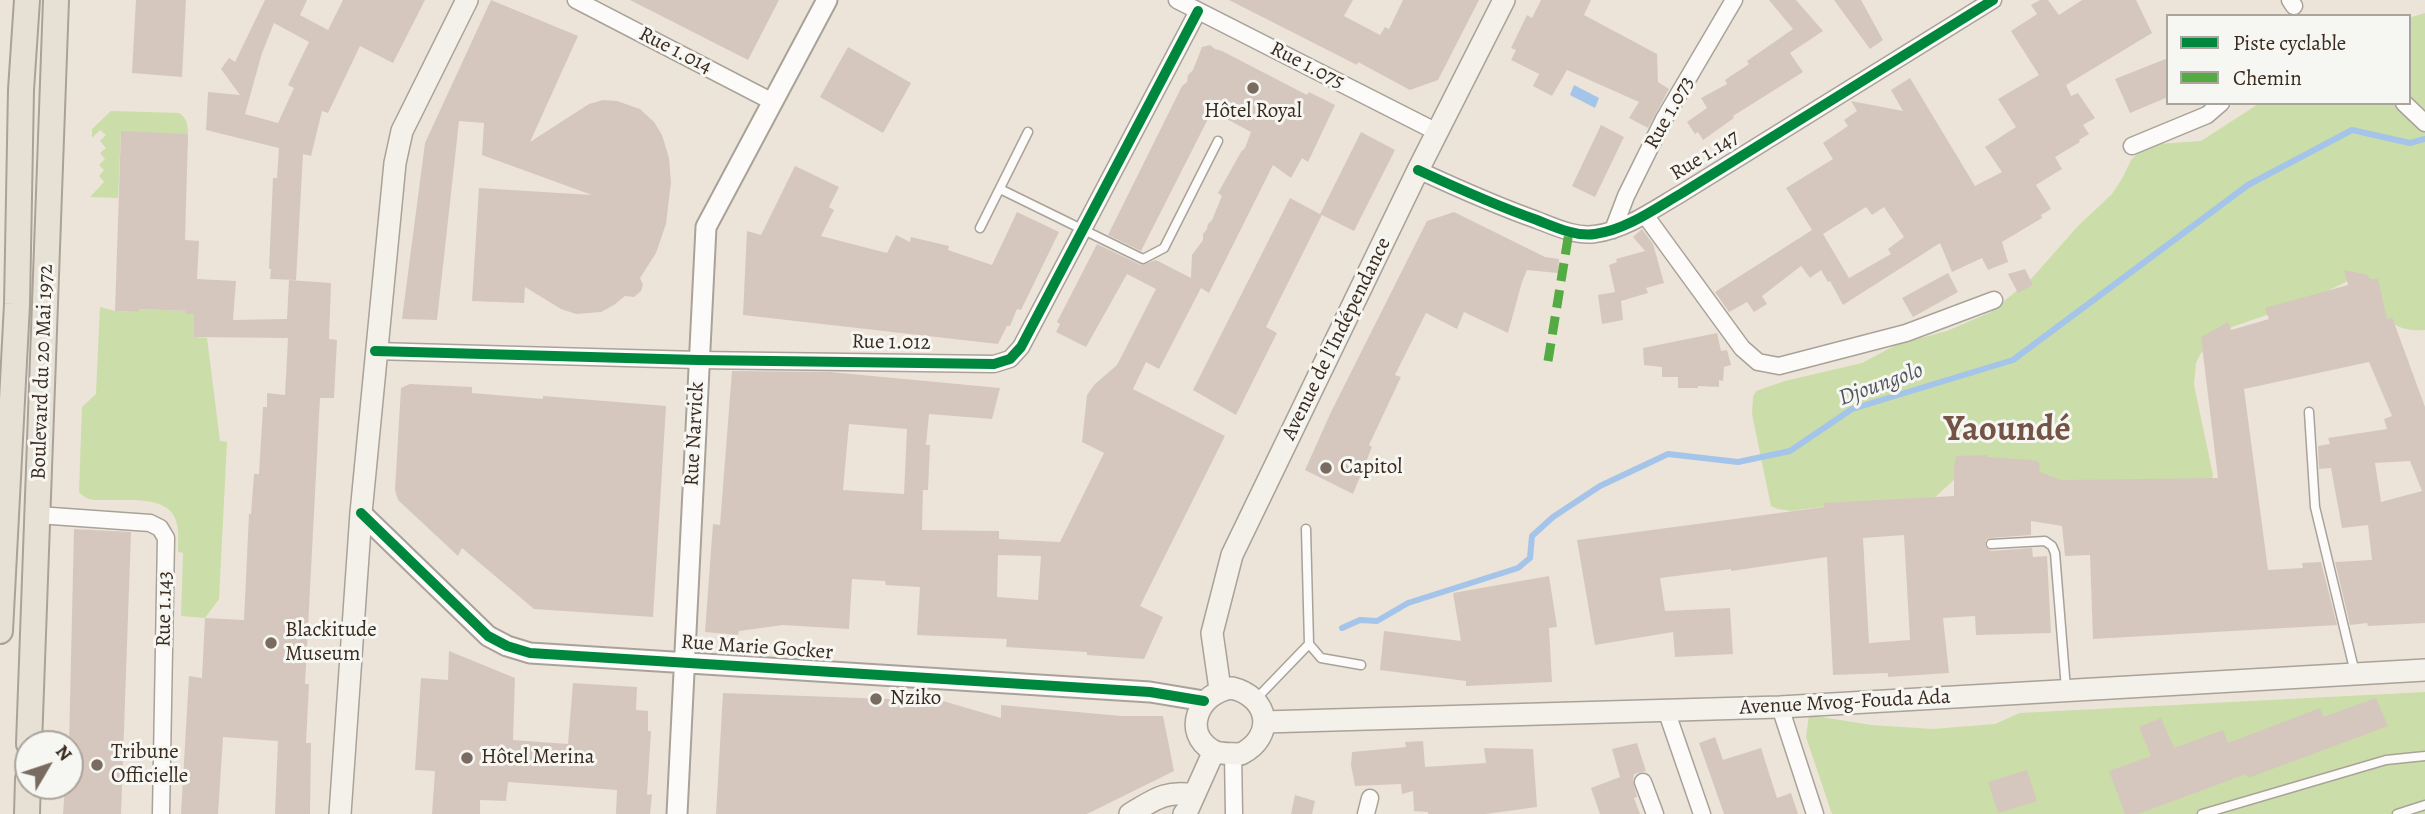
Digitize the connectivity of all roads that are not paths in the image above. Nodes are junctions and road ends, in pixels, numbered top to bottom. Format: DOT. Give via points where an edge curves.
graph roads {
  1 [pos="27,0"];
  2 [pos="57,0"];
  3 [pos="467,0"];
  4 [pos="576,0"];
  5 [pos="827,0"];
  6 [pos="1177,0"];
  7 [pos="1504,0"];
  8 [pos="1734,0"];
  9 [pos="1993,0"];
  10 [pos="1198,11"];
  11 [pos="773,102"];
  12 [pos="2219,105"];
  13 [pos="2406,105"];
  14 [pos="2425,122"];
  15 [pos="1028,132"];
  16 [pos="1437,132"];
  17 [pos="1218,141"];
  18 [pos="2132,146"];
  19 [pos="1418,170"];
  20 [pos="1000,189"];
  21 [pos="1645,215"];
  22 [pos="980,228"];
  23 [pos="1082,228"];
  24 [pos="1613,230"];
  25 [pos="1994,300"];
  26 [pos="375,351"];
  27 [pos="698,360"];
  28 [pos="2309,412"];
  29 [pos="361,513"];
  30 [pos="38,515"];
  31 [pos="3,517"];
  32 [pos="1306,529"];
  33 [pos="1992,544"];
  34 [pos="0,631"];
  35 [pos="1309,644"];
  36 [pos="684,663"];
  37 [pos="1361,666"];
  38 [pos="2425,670"];
  39 [pos="2355,673"];
  40 [pos="2066,692"];
  41 [pos="1212,695"];
  42 [pos="1255,699"];
  43 [pos="1780,707"];
  44 [pos="1666,710"];
  45 [pos="1264,722"];
  46 [pos="30,730"];
  47 [pos="1223,752"];
  48 [pos="2425,756"];
  49 [pos="1643,782"];
  50 [pos="1194,795"];
  51 [pos="1370,797"];
  52 [pos="2425,805"];
  53 [pos="161,814"];
  54 [pos="340,814"];
  55 [pos="677,814"];
  56 [pos="1130,814"];
  57 [pos="1184,814"];
  58 [pos="1234,814"];
  59 [pos="1366,814"];
  60 [pos="1655,814"];
  61 [pos="1702,814"];
  62 [pos="1815,814"];
  63 [pos="2202,814"];
  64 [pos="2397,814"];
  1 -- 31 [label="highway, Boulevard du 20 Mai 1972" via="17,304"];
  2 -- 30 [label="highway, Boulevard du 20 Mai 1972"];
  3 -- 26 [label="main road" via="402,131"];
  4 -- 11 [label="street, Rue 1.014"];
  5 -- 11 [label="street, Rue Narvick"];
  6 -- 10 [label="street, Rue 1.075"];
  7 -- 16 [label="main road, Avenue de l'Indépendance"];
  8 -- 24 [label="street, Rue 1.073" via="1664,118"];
  9 -- 21 [label="street, Rue 1.147"];
  10 -- 16 [label="street, Rue 1.075"];
  10 -- 23 [label="street, Rue 1.012"];
  11 -- 27 [label="street, Rue Narvick" via="706,227"];
  12 -- 18 [label="street" via="2207,115"];
  13 -- 14 [label="street"];
  15 -- 20 [label="lane"];
  16 -- 19 [label="main road, Avenue de l'Indépendance"];
  17 -- 23 [label="lane" via="1164,248 1143,259"];
  19 -- 24 [label="street, Rue 1.147" via="1569,232 1593,235"];
  19 -- 41 [label="main road, Avenue de l'Indépendance" via="1233,555 1212,634"];
  20 -- 22 [label="lane"];
  20 -- 23 [label="lane"];
  21 -- 24 [label="street, Rue 1.147"];
  21 -- 25 [label="street" via="1742,348 1758,362 1779,366 1859,346"];
  23 -- 27 [label="street, Rue 1.012" via="1021,347 1010,359 994,364"];
  26 -- 27 [label="street, Rue 1.012"];
  26 -- 29 [label="main road"];
  27 -- 36 [label="street, Rue Narvick"];
  28 -- 39 [label="lane" via="2315,508"];
  29 -- 36 [label="street, Rue Marie Gocker" via="488,636 507,646 530,653"];
  29 -- 54 [label="main road"];
  30 -- 46 [label="highway, Boulevard du 20 Mai 1972"];
  30 -- 53 [label="street, Rue 1.143" via="150,523 166,538"];
  31 -- 34 [label="highway, Boulevard du 20 Mai 1972"];
  32 -- 35 [label="lane"];
  33 -- 40 [label="lane" via="2045,541 2052,546"];
  35 -- 37 [label="lane" via="1321,658"];
  35 -- 42 [label="lane"];
  36 -- 41 [label="street, Rue Marie Gocker"];
  36 -- 55 [label="street, Rue Narvick"];
  38 -- 39 [label="main road, Avenue Mvog-Fouda Ada"];
  39 -- 40 [label="main road, Avenue Mvog-Fouda Ada"];
  40 -- 43 [label="main road, Avenue Mvog-Fouda Ada"];
  41 -- 42 [label="main road" via="1232,688"];
  41 -- 47 [label="main road" via="1197,717 1197,726 1203,742"];
  42 -- 45 [label="main road"];
  43 -- 44 [label="main road, Avenue Mvog-Fouda Ada"];
  43 -- 62 [label="street"];
  44 -- 45 [label="main road, Avenue Mvog-Fouda Ada"];
  44 -- 61 [label="street"];
  45 -- 47 [label="main road" via="1257,743 1241,754"];
  47 -- 50 [label="main road"];
  47 -- 58 [label="street"];
  48 -- 63 [label="lane" via="2386,760"];
  49 -- 60 [label="street"];
  50 -- 56 [label="main road" via="1166,794"];
  50 -- 57 [label="main road"];
  51 -- 59 [label="street"];
  52 -- 64 [label="lane"];
}
